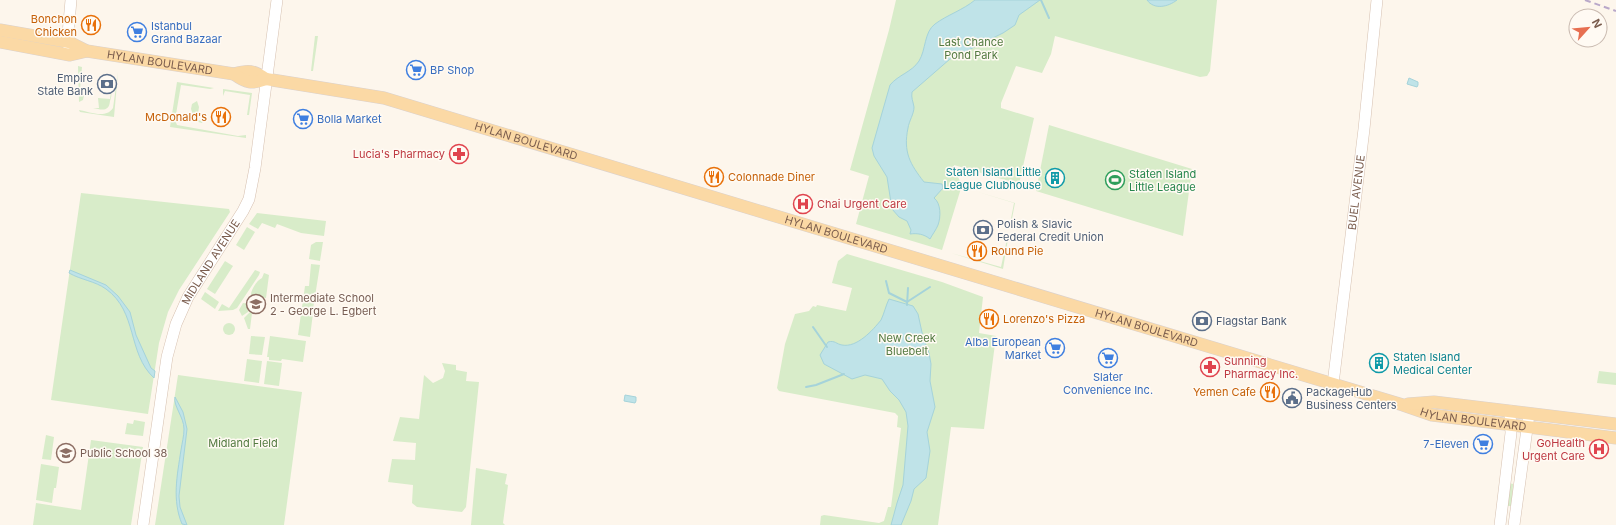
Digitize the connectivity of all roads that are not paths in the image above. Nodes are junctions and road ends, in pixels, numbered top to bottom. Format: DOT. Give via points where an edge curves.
graph roads {
  1 [pos="71,0"];
  2 [pos="277,0"];
  3 [pos="1377,0"];
  4 [pos="0,30"];
  5 [pos="0,42"];
  6 [pos="69,42"];
  7 [pos="87,51"];
  8 [pos="70,54"];
  9 [pos="266,79"];
  10 [pos="1333,384"];
  11 [pos="1403,405"];
  12 [pos="1510,411"];
  13 [pos="1529,414"];
  14 [pos="1616,424"];
  15 [pos="1511,425"];
  16 [pos="1527,427"];
  17 [pos="1616,438"];
  18 [pos="143,525"];
  19 [pos="1500,525"];
  20 [pos="1514,525"];
  1 -- 6 [label="street"];
  2 -- 9 [label="street, MIDLAND AVENUE"];
  3 -- 10 [label="street, BUEL AVENUE"];
  4 -- 6 [label="main road, HYLAN BOULEVARD"];
  5 -- 8 [label="main road, HYLAN BOULEVARD"];
  6 -- 7 [label="main road, HYLAN BOULEVARD"];
  6 -- 8 [label="street"];
  7 -- 8 [label="main road, HYLAN BOULEVARD"];
  7 -- 9 [label="main road, HYLAN BOULEVARD" via="234,74 243,81 256,83"];
  9 -- 10 [label="main road, HYLAN BOULEVARD" via="402,103"];
  9 -- 18 [label="street, MIDLAND AVENUE" via="249,199 188,297 173,335 167,357"];
  10 -- 11 [label="main road, HYLAN BOULEVARD"];
  11 -- 12 [label="main road, HYLAN BOULEVARD" via="1434,402"];
  11 -- 15 [label="main road, HYLAN BOULEVARD" via="1432,415"];
  12 -- 13 [label="main road, HYLAN BOULEVARD"];
  12 -- 15 [label="street"];
  13 -- 14 [label="main road, HYLAN BOULEVARD"];
  13 -- 16 [label="street"];
  15 -- 16 [label="main road, HYLAN BOULEVARD"];
  15 -- 19 [label="street"];
  16 -- 17 [label="main road, HYLAN BOULEVARD"];
  16 -- 20 [label="street"];
}
